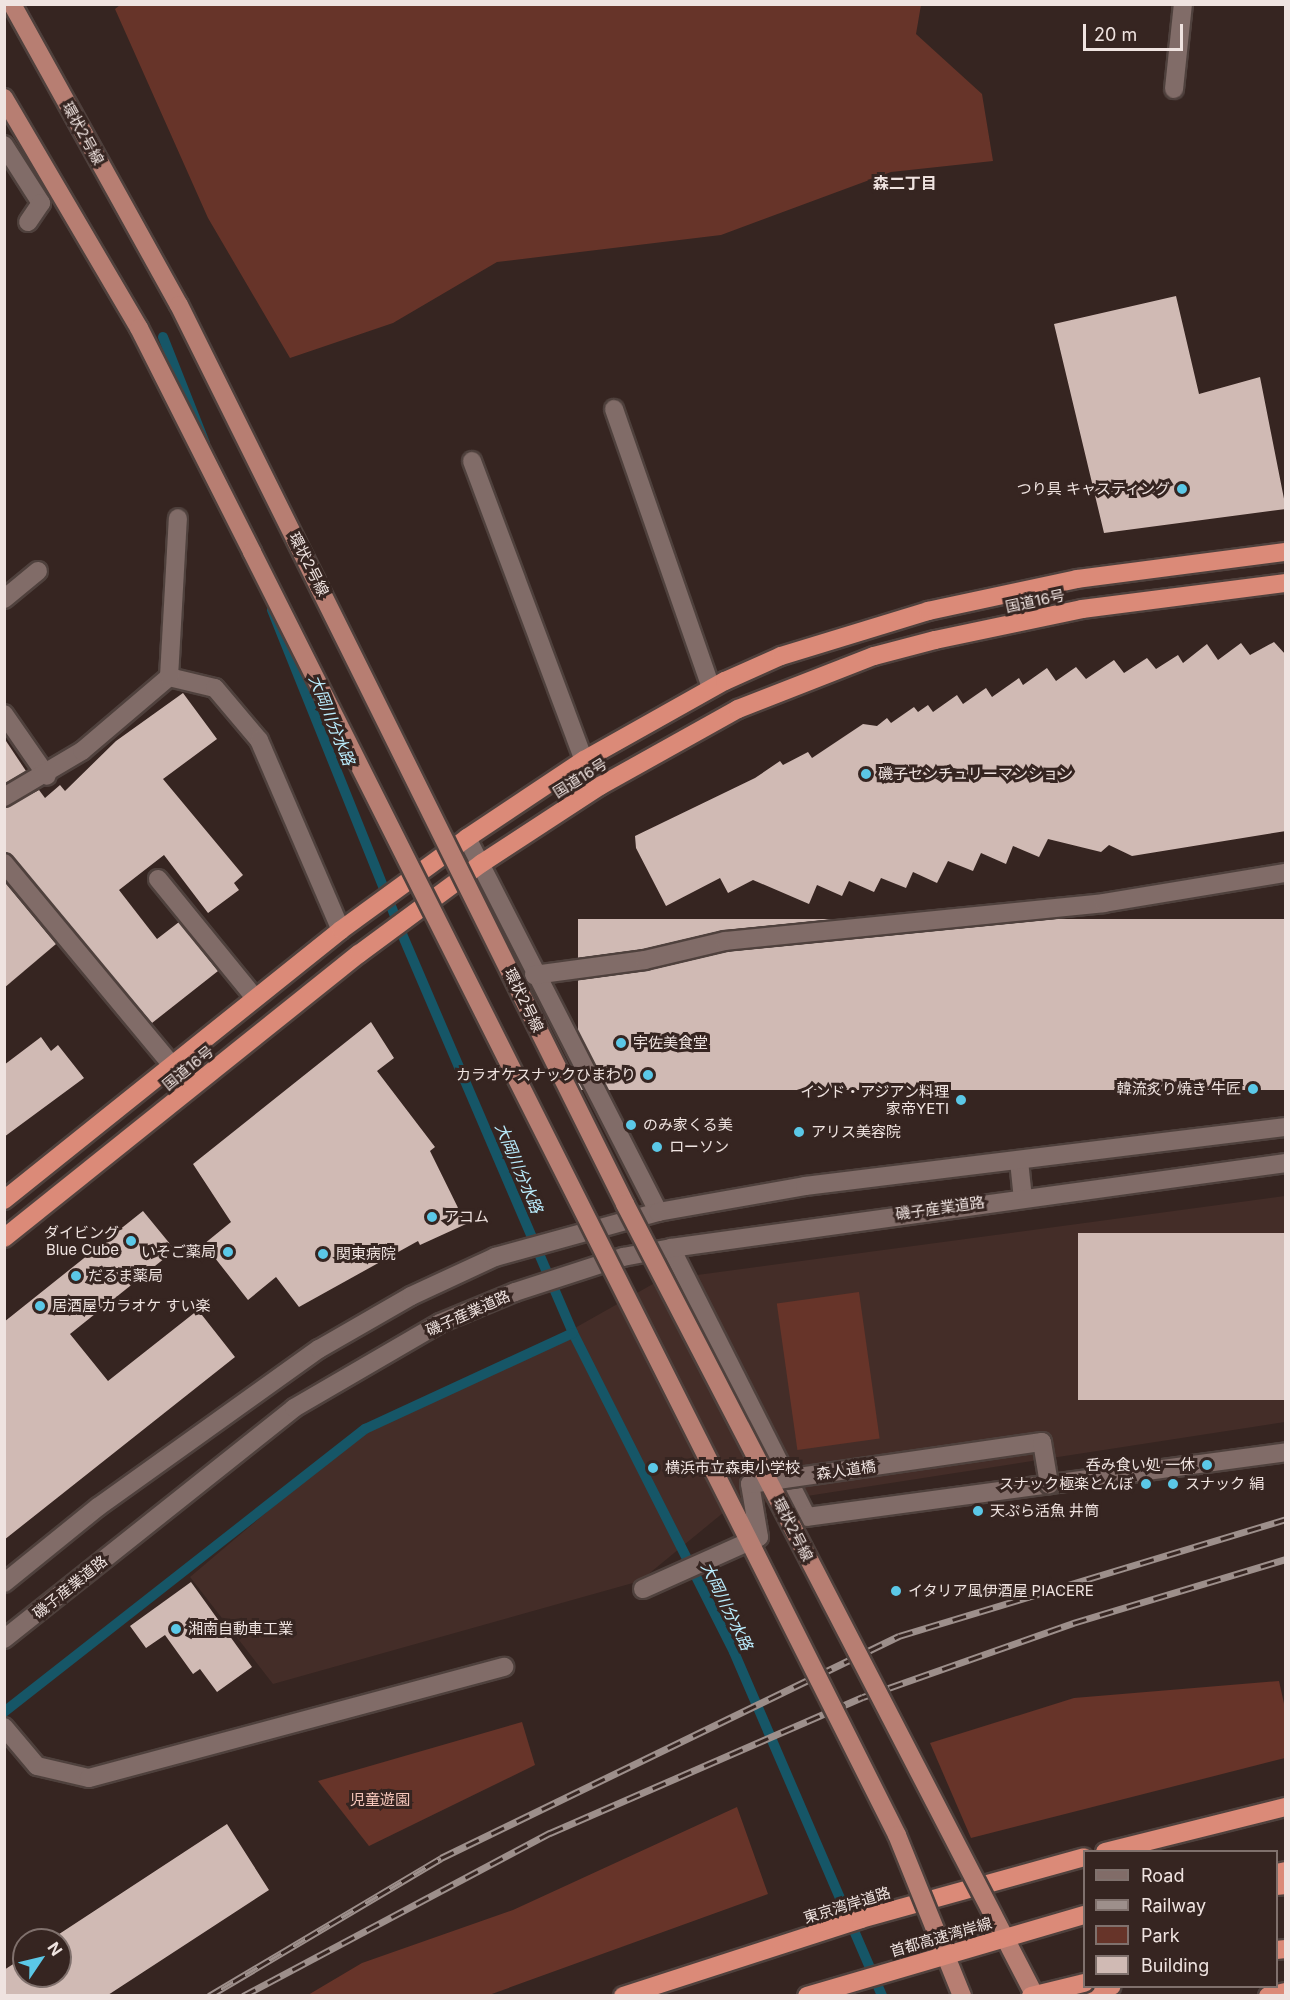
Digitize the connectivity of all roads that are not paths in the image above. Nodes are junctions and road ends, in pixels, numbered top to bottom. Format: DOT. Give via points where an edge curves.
graph roads {
  1 [pos="12,4"];
  2 [pos="1183,4"];
  3 [pos="1174,89"];
  4 [pos="4,98"];
  5 [pos="4,145"];
  6 [pos="28,222"];
  7 [pos="614,409"];
  8 [pos="472,462"];
  9 [pos="178,518"];
  10 [pos="1286,552"];
  11 [pos="38,571"];
  12 [pos="1286,583"];
  13 [pos="4,599"];
  14 [pos="169,677"];
  15 [pos="711,688"];
  16 [pos="4,714"];
  17 [pos="584,760"];
  18 [pos="47,776"];
  19 [pos="4,797"];
  20 [pos="467,838"];
  21 [pos="4,863"];
  22 [pos="482,863"];
  23 [pos="1286,873"];
  24 [pos="158,879"];
  25 [pos="341,930"];
  26 [pos="534,975"];
  27 [pos="255,998"];
  28 [pos="172,1065"];
  29 [pos="1286,1127"];
  30 [pos="1019,1161"];
  31 [pos="1286,1163"];
  32 [pos="1023,1197"];
  33 [pos="4,1200"];
  34 [pos="658,1212"];
  35 [pos="4,1238"];
  36 [pos="671,1248"];
  37 [pos="1286,1452"];
  38 [pos="1049,1484"];
  39 [pos="4,1583"];
  40 [pos="643,1589"];
  41 [pos="4,1639"];
  42 [pos="504,1667"];
  43 [pos="6,1729"];
  44 [pos="1286,1807"];
  45 [pos="1109,1850"];
  46 [pos="1083,1857"];
  47 [pos="1083,1915"];
  48 [pos="1083,1924"];
  49 [pos="1009,1945"];
  50 [pos="947,1961"];
  51 [pos="1083,1983"];
  52 [pos="1104,1988"];
  53 [pos="1286,1992"];
  54 [pos="623,1995"];
  55 [pos="807,1995"];
  56 [pos="836,1995"];
  57 [pos="962,1995"];
  58 [pos="1033,1995"];
  59 [pos="1077,1995"];
  60 [pos="1268,1995"];
  1 -- 49 [label="main road, 環状2号線, bridge" via="179,305 620,1194"];
  2 -- 3 [label="street"];
  4 -- 50 [label="main road, bridge" via="139,328 897,1835"];
  5 -- 6 [label="street" via="41,203"];
  7 -- 15 [label="street"];
  8 -- 17 [label="street"];
  9 -- 14 [label="street"];
  10 -- 15 [label="highway, 国道16号" via="1077,579 928,611 780,656"];
  11 -- 13 [label="street"];
  12 -- 22 [label="highway, 国道16号" via="1082,609 935,640 833,670 738,709 676,741"];
  14 -- 18 [label="street"];
  14 -- 25 [label="street" via="215,688 259,740"];
  15 -- 17 [label="highway, 国道16号"];
  16 -- 18 [label="street"];
  17 -- 20 [label="highway, 国道16号"];
  18 -- 19 [label="street"];
  20 -- 22 [label="street"];
  20 -- 25 [label="highway, 国道16号"];
  21 -- 28 [label="street"];
  22 -- 26 [label="street"];
  22 -- 35 [label="highway, 国道16号" via="359,954"];
  23 -- 26 [label="street" via="1104,903 725,941 645,960"];
  24 -- 27 [label="street"];
  25 -- 27 [label="highway, 国道16号"];
  26 -- 34 [label="street"];
  27 -- 28 [label="highway, 国道16号"];
  28 -- 33 [label="highway, 国道16号"];
  29 -- 30 [label="street"];
  30 -- 32 [label="street"];
  30 -- 34 [label="street" via="805,1185"];
  31 -- 32 [label="street, 磯子産業道路"];
  32 -- 36 [label="street, 磯子産業道路"];
  34 -- 39 [label="street" via="495,1257 411,1296 319,1350 98,1507"];
  36 -- 38 [label="street" via="807,1517"];
  36 -- 41 [label="street, 磯子産業道路" via="623,1257 515,1292 440,1323 294,1408"];
  37 -- 38 [label="street"];
  38 -- 40 [label="street, 森人道橋, bridge" via="1042,1442 750,1484 759,1537"];
  42 -- 43 [label="street" via="89,1778 37,1766"];
  44 -- 45 [label="highway"];
  46 -- 54 [label="highway, 東京湾岸道路" via="861,1919"];
  47 -- 55 [label="highway, 首都高速湾岸線, bridge"];
  48 -- 49 [label="highway"];
  49 -- 50 [label="highway"];
  49 -- 58 [label="main road, 環状2号線, bridge"];
  50 -- 56 [label="highway"];
  50 -- 57 [label="main road, bridge"];
  51 -- 58 [label="highway, bridge"];
  52 -- 59 [label="highway"];
  53 -- 60 [label="highway"];
}
